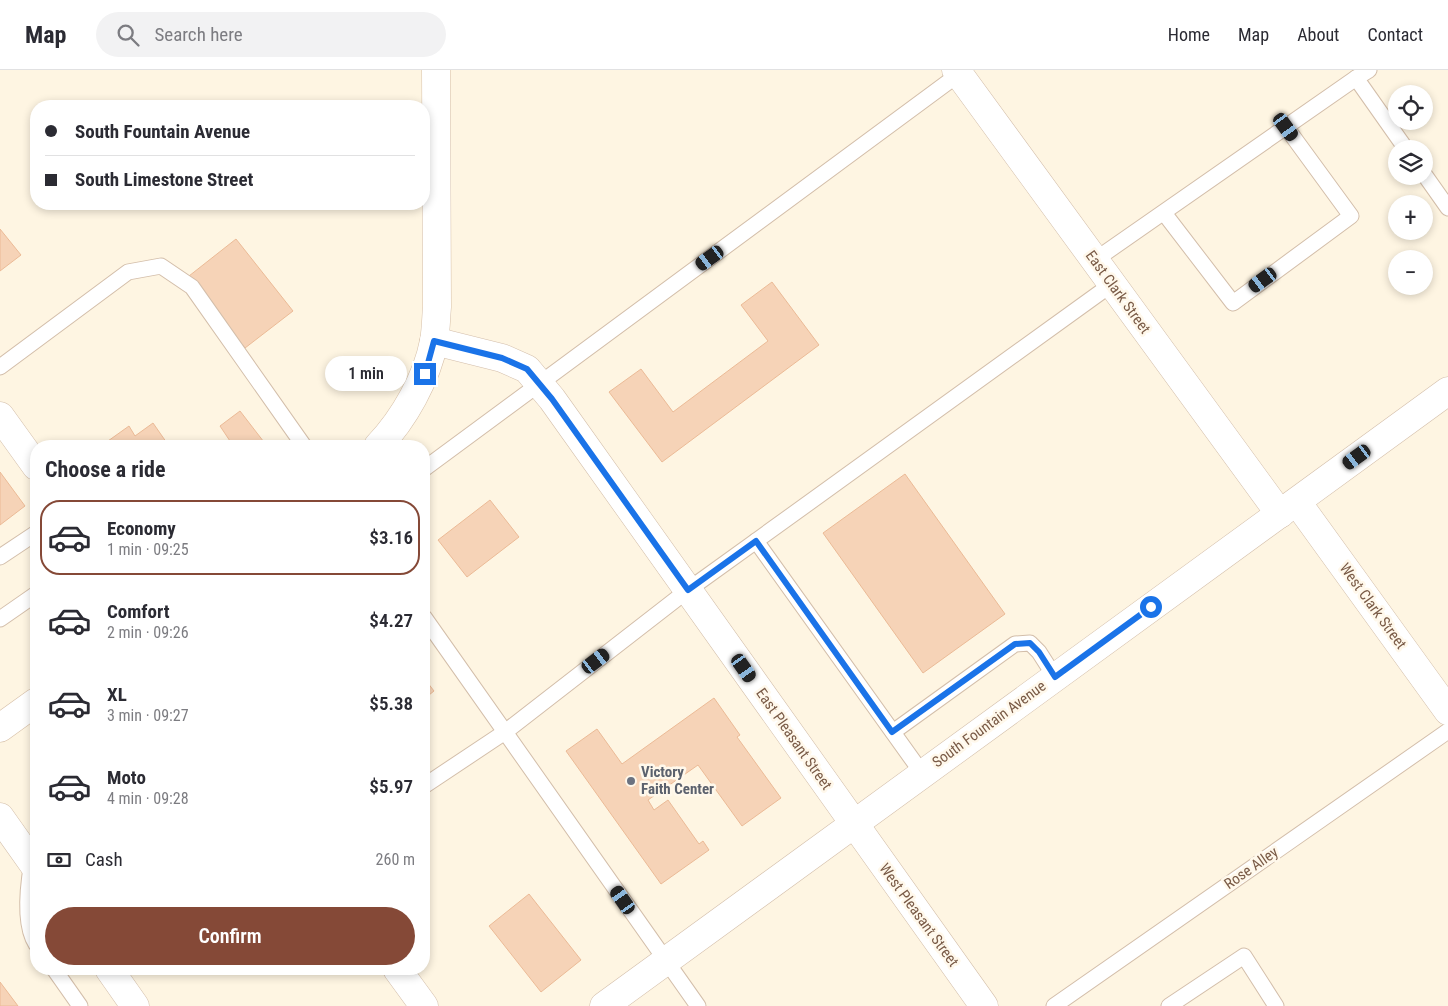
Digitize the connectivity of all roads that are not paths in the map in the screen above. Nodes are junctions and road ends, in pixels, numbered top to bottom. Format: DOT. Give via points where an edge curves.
graph roads {
  1 [pos="436,70"];
  2 [pos="958,72"];
  3 [pos="1363,74"];
  4 [pos="1286,127"];
  5 [pos="1401,140"];
  6 [pos="1432,185"];
  7 [pos="1448,208"];
  8 [pos="1164,213"];
  9 [pos="1095,260"];
  10 [pos="1112,284"];
  11 [pos="434,341"];
  12 [pos="0,367"];
  13 [pos="539,384"];
  14 [pos="1448,390"];
  15 [pos="0,416"];
  16 [pos="300,440"];
  17 [pos="383,440"];
  18 [pos="30,458"];
  19 [pos="430,465"];
  20 [pos="1289,508"];
  21 [pos="30,537"];
  22 [pos="756,541"];
  23 [pos="0,557"];
  24 [pos="688,590"];
  25 [pos="30,598"];
  26 [pos="0,619"];
  27 [pos="430,626"];
  28 [pos="1055,677"];
  29 [pos="30,706"];
  30 [pos="1448,711"];
  31 [pos="0,728"];
  32 [pos="1448,730"];
  33 [pos="505,732"];
  34 [pos="892,732"];
  35 [pos="922,773"];
  36 [pos="430,782"];
  37 [pos="0,817"];
  38 [pos="854,824"];
  39 [pos="30,859"];
  40 [pos="30,882"];
  41 [pos="30,935"];
  42 [pos="666,961"];
  43 [pos="58,975"];
  44 [pos="113,975"];
  45 [pos="401,975"];
  46 [pos="80,1006"];
  47 [pos="136,1006"];
  48 [pos="424,1006"];
  49 [pos="604,1006"];
  50 [pos="698,1006"];
  51 [pos="984,1006"];
  52 [pos="1054,1006"];
  53 [pos="1169,1006"];
  54 [pos="1276,1006"];
  1 -- 11 [label="street" via="437,307"];
  2 -- 9 [label="street, East Clark Street"];
  2 -- 13 [label="lane"];
  3 -- 4 [label="lane"];
  3 -- 5 [label="lane"];
  4 -- 8 [label="lane"];
  4 -- 8 [label="lane" via="1351,216 1233,302"];
  6 -- 7 [label="lane"];
  8 -- 9 [label="lane"];
  9 -- 10 [label="street, East Clark Street"];
  10 -- 20 [label="street, East Clark Street"];
  10 -- 22 [label="lane"];
  11 -- 13 [label="street, East Pleasant Street" via="502,358 527,369"];
  11 -- 17 [label="street" via="425,374 403,414"];
  12 -- 16 [label="lane" via="128,272 161,266 192,287"];
  13 -- 19 [label="lane"];
  13 -- 24 [label="street, East Pleasant Street"];
  14 -- 20 [label="street, South Fountain Avenue"];
  15 -- 18 [label="street"];
  20 -- 28 [label="street, South Fountain Avenue"];
  20 -- 30 [label="street, West Clark Street"];
  21 -- 23 [label="lane"];
  22 -- 24 [label="lane"];
  22 -- 34 [label="lane"];
  24 -- 33 [label="lane"];
  24 -- 38 [label="street, East Pleasant Street"];
  25 -- 26 [label="lane"];
  27 -- 33 [label="lane"];
  28 -- 34 [label="lane" via="1030,643 1015,644"];
  28 -- 35 [label="street, South Fountain Avenue"];
  29 -- 31 [label="street"];
  32 -- 52 [label="lane, Rose Alley"];
  33 -- 36 [label="lane"];
  33 -- 42 [label="lane"];
  34 -- 35 [label="lane"];
  35 -- 38 [label="street, South Fountain Avenue"];
  37 -- 39 [label="street"];
  38 -- 42 [label="street, South Fountain Avenue"];
  38 -- 51 [label="street, West Pleasant Street"];
  40 -- 41 [label="lane"];
  42 -- 49 [label="street, South Fountain Avenue"];
  42 -- 50 [label="lane"];
  43 -- 46 [label="lane"];
  44 -- 47 [label="street"];
  45 -- 48 [label="street"];
  53 -- 54 [label="lane" via="1244,956"];
}
